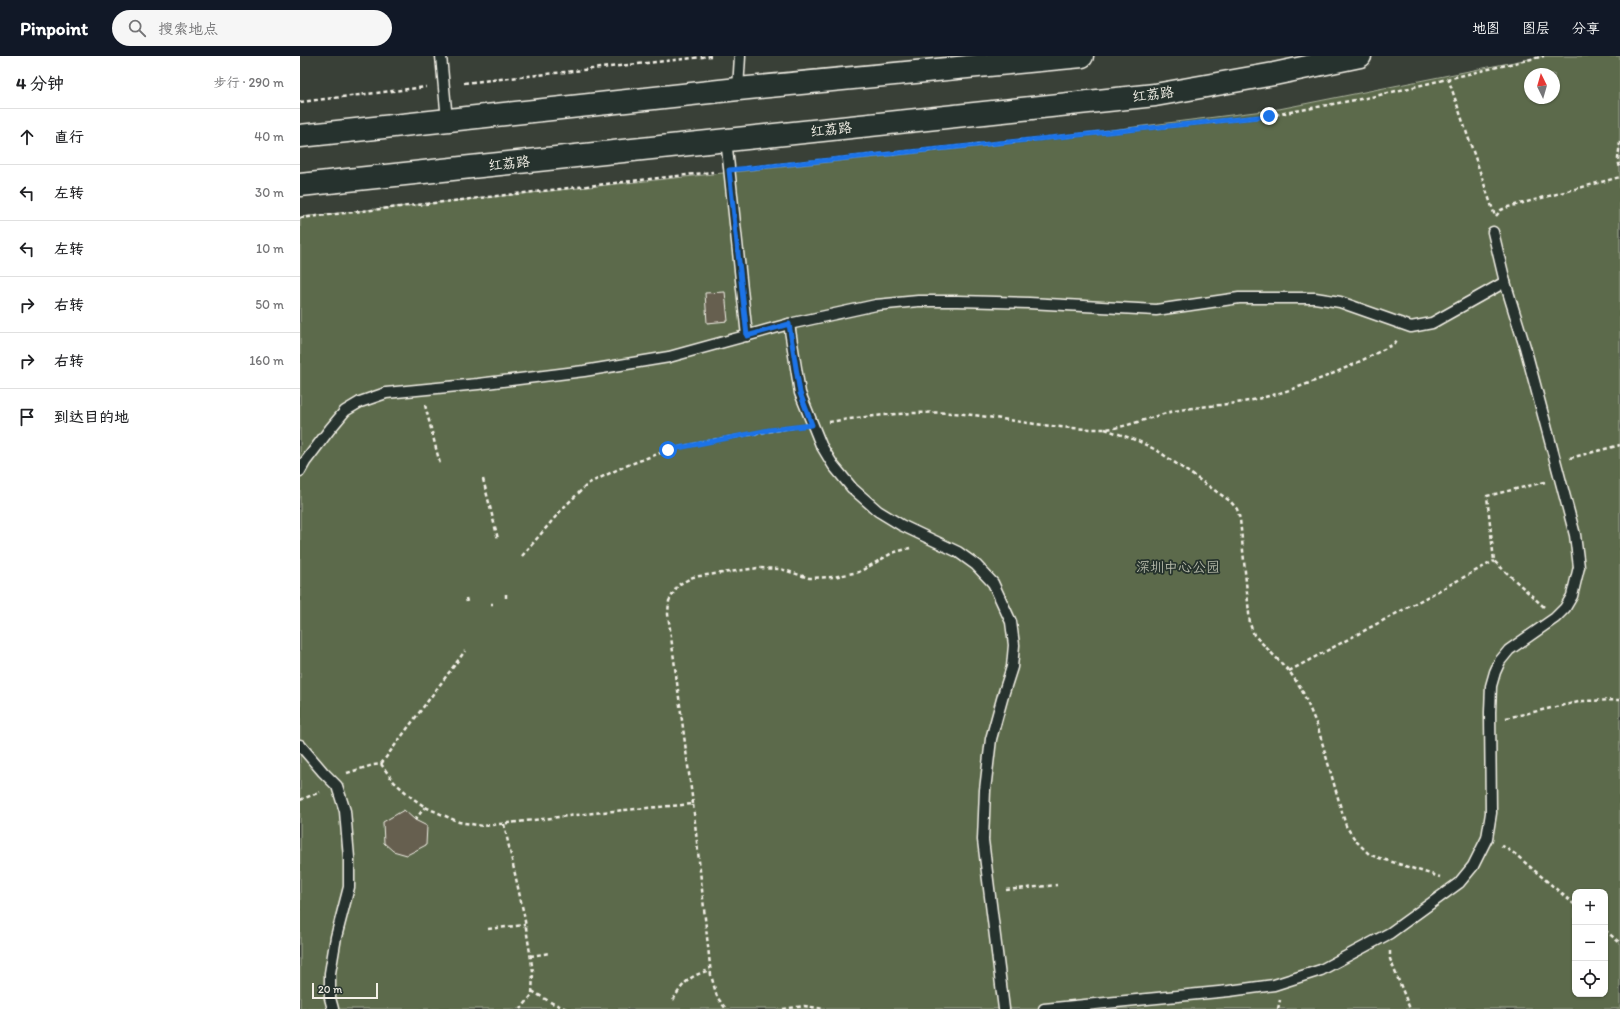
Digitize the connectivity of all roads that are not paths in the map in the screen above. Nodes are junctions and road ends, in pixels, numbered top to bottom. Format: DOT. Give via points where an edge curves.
graph roads {
  1 [pos="441,56"];
  2 [pos="740,56"];
  3 [pos="1082,56"];
  4 [pos="1360,56"];
  5 [pos="738,89"];
  6 [pos="447,120"];
  7 [pos="300,136"];
  8 [pos="726,139"];
  9 [pos="300,185"];
  10 [pos="1493,232"];
  11 [pos="1504,282"];
  12 [pos="789,324"];
  13 [pos="747,336"];
  14 [pos="300,471"];
  15 [pos="300,745"];
  16 [pos="333,1009"];
  17 [pos="1004,1009"];
  18 [pos="1044,1009"];
  1 -- 6 [label="lane"];
  2 -- 5 [label="lane"];
  3 -- 5 [label="main road"];
  4 -- 8 [label="main road, 红荔路" via="1254,78 1155,94"];
  5 -- 6 [label="main road"];
  6 -- 7 [label="main road"];
  8 -- 9 [label="main road, 红荔路"];
  8 -- 13 [label="lane"];
  10 -- 11 [label="lane"];
  11 -- 12 [label="lane" via="1432,323 1411,327 1340,302 1315,298 1239,298 1156,310 1029,303 918,301 876,305"];
  11 -- 18 [label="lane" via="1525,347 1575,534 1580,567 1572,596 1565,608 1509,650 1500,661 1491,686 1491,813 1487,838 1473,866 1459,883 1390,933 1322,970 1274,984 1229,991"];
  12 -- 13 [label="lane"];
  12 -- 17 [label="lane" via="800,393 821,445 833,465 852,488 878,511 895,522 949,546 976,565 993,582 1011,622 1014,645 1012,667 991,738 985,790 984,840"];
  13 -- 14 [label="lane" via="669,357 421,391 386,393 360,402 345,411"];
  15 -- 16 [label="lane" via="337,786 345,811 349,888 330,973 330,998"];
}
